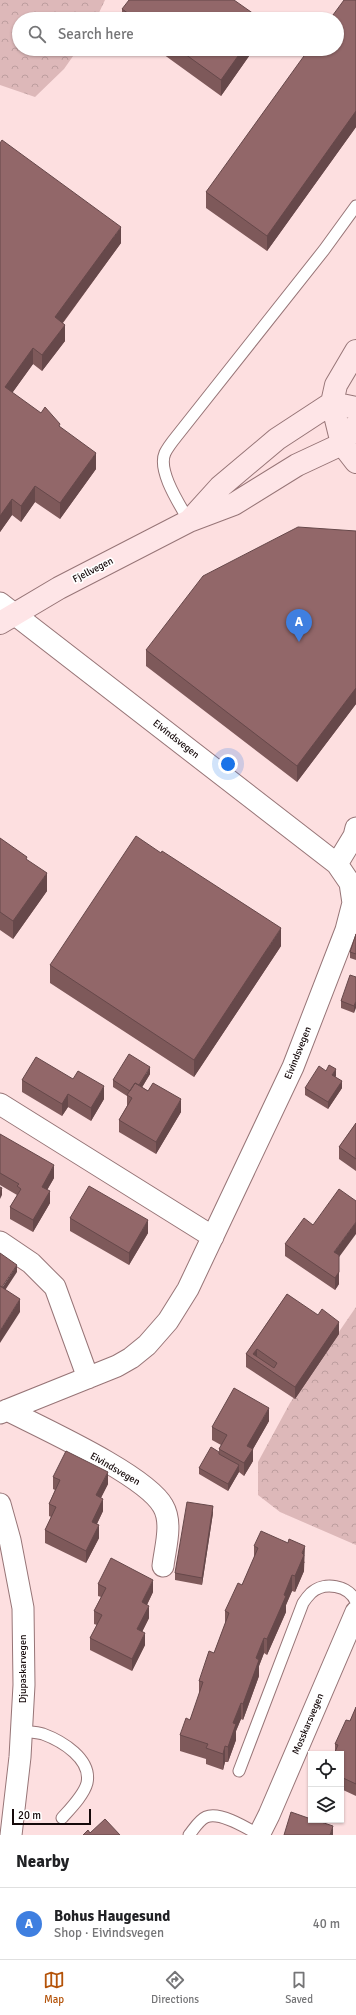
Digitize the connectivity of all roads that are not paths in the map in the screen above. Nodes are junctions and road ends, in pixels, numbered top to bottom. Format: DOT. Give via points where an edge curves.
graph roads {
  1 [pos="356,206"];
  2 [pos="356,351"];
  3 [pos="332,403"];
  4 [pos="356,408"];
  5 [pos="356,426"];
  6 [pos="342,444"];
  7 [pos="356,462"];
  8 [pos="189,521"];
  9 [pos="5,613"];
  10 [pos="356,828"];
  11 [pos="337,864"];
  12 [pos="0,1104"];
  13 [pos="214,1237"];
  14 [pos="0,1242"];
  15 [pos="88,1378"];
  16 [pos="3,1411"];
  17 [pos="0,1504"];
  18 [pos="163,1566"];
  19 [pos="356,1602"];
  20 [pos="356,1612"];
  21 [pos="21,1731"];
  22 [pos="239,1771"];
  23 [pos="62,1818"];
  24 [pos="11,1835"];
  25 [pos="189,1835"];
  26 [pos="259,1835"];
  1 -- 8 [label="lane" via="165,453 163,468"];
  2 -- 3 [label="main road" via="336,385"];
  3 -- 4 [label="main road"];
  3 -- 6 [label="main road"];
  3 -- 8 [label="main road, Fjellvegen" via="277,439 220,487"];
  5 -- 6 [label="main road, Fjellvegen"];
  6 -- 7 [label="main road"];
  6 -- 8 [label="main road, Fjellvegen" via="297,466 234,504"];
  8 -- 9 [label="main road, Fjellvegen"];
  9 -- 11 [label="street, Eivindsvegen"];
  10 -- 11 [label="street"];
  11 -- 13 [label="street, Eivindsvegen" via="350,883 353,903 346,930 293,1067"];
  12 -- 13 [label="street"];
  13 -- 15 [label="street, Eivindsvegen" via="184,1295 168,1321 147,1346 117,1366"];
  14 -- 15 [label="street" via="31,1263 55,1287"];
  15 -- 16 [label="street, Eivindsvegen"];
  16 -- 18 [label="street, Eivindsvegen" via="114,1466 148,1488 164,1506 168,1522"];
  17 -- 21 [label="street, Djupaskarvegen" via="23,1608 24,1685"];
  19 -- 22 [label="lane" via="353,1595 345,1589 334,1586 322,1587 311,1593 303,1603"];
  20 -- 26 [label="street, Mosskarsvegen"];
  21 -- 23 [label="lane" via="42,1734 68,1748 83,1762 88,1773 87,1784"];
  21 -- 24 [label="street, Djupaskarvegen"];
  25 -- 26 [label="lane" via="198,1823 214,1815"];
}
